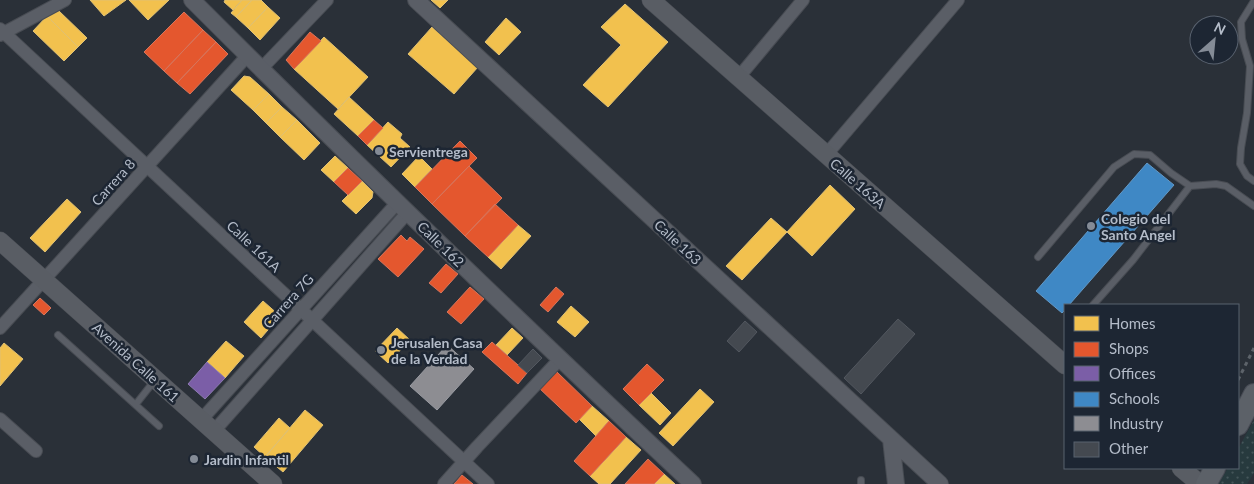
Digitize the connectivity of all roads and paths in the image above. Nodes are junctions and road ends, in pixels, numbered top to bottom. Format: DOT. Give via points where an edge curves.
graph roads {
  1 [pos="65,0"];
  2 [pos="192,0"];
  3 [pos="328,0"];
  4 [pos="416,0"];
  5 [pos="650,0"];
  6 [pos="803,0"];
  7 [pos="958,0"];
  8 [pos="1254,1"];
  9 [pos="1,32"];
  10 [pos="248,55"];
  11 [pos="261,69"];
  12 [pos="738,78"];
  13 [pos="826,154"];
  14 [pos="147,166"];
  15 [pos="1254,182"];
  16 [pos="1190,186"];
  17 [pos="1254,206"];
  18 [pos="403,207"];
  19 [pos="0,241"];
  20 [pos="1038,257"];
  21 [pos="44,280"];
  22 [pos="1094,304"];
  23 [pos="301,310"];
  24 [pos="312,320"];
  25 [pos="0,328"];
  26 [pos="58,335"];
  27 [pos="1254,348"];
  28 [pos="560,359"];
  29 [pos="1064,365"];
  30 [pos="1239,378"];
  31 [pos="156,380"];
  32 [pos="1254,394"];
  33 [pos="136,404"];
  34 [pos="0,419"];
  35 [pos="1239,423"];
  36 [pos="159,426"];
  37 [pos="208,426"];
  38 [pos="891,439"];
  39 [pos="36,451"];
  40 [pos="464,461"];
  41 [pos="1182,469"];
  42 [pos="1214,469"];
  43 [pos="273,484"];
  44 [pos="444,484"];
  45 [pos="488,484"];
  46 [pos="693,484"];
  47 [pos="896,484"];
  48 [pos="940,484"];
  49 [pos="1200,484"];
  50 [pos="1206,484"];
  1 -- 9 [label="street"];
  2 -- 10 [label="street, Calle 162"];
  3 -- 11 [label="street"];
  4 -- 38 [label="street, Calle 163"];
  5 -- 12 [label="main road, Calle 163A"];
  6 -- 12 [label="street"];
  7 -- 13 [label="street"];
  8 -- 15 [label="lane" via="1240,22 1250,66 1240,164"];
  9 -- 14 [label="street, Calle 161A"];
  10 -- 11 [label="street, Calle 162"];
  10 -- 14 [label="street, Carrera 8"];
  11 -- 18 [label="street, Calle 162"];
  12 -- 13 [label="main road, Calle 163A"];
  13 -- 29 [label="main road, Calle 163A"];
  14 -- 21 [label="street, Carrera 8"];
  14 -- 23 [label="street, Calle 161A"];
  16 -- 17 [label="lane" via="1226,186"];
  16 -- 20 [label="lane" via="1150,155 1134,154 1114,166"];
  16 -- 22 [label="lane" via="1133,260"];
  18 -- 23 [label="street, Carrera 7G"];
  18 -- 24 [label="street"];
  18 -- 28 [label="street, Calle 162"];
  19 -- 21 [label="main road, Avenida Calle 161"];
  21 -- 25 [label="street, Carrera 8"];
  21 -- 31 [label="main road, Avenida Calle 161"];
  23 -- 24 [label="street, Calle 161A"];
  23 -- 37 [label="street, Carrera 7G"];
  24 -- 37 [label="street"];
  24 -- 40 [label="street, Calle 161A"];
  26 -- 33 [label="lane"];
  27 -- 30 [label="path"];
  28 -- 40 [label="street"];
  28 -- 46 [label="street, Calle 162"];
  31 -- 33 [label="lane"];
  31 -- 37 [label="main road, Avenida Calle 161"];
  32 -- 35 [label="main road"];
  33 -- 36 [label="lane"];
  34 -- 39 [label="street"];
  37 -- 43 [label="main road, Avenida Calle 161"];
  38 -- 47 [label="street"];
  38 -- 48 [label="street, Calle 163"];
  40 -- 44 [label="street"];
  40 -- 45 [label="street, Calle 161A"];
  41 -- 49 [label="main road"];
  42 -- 50 [label="main road"];
}
